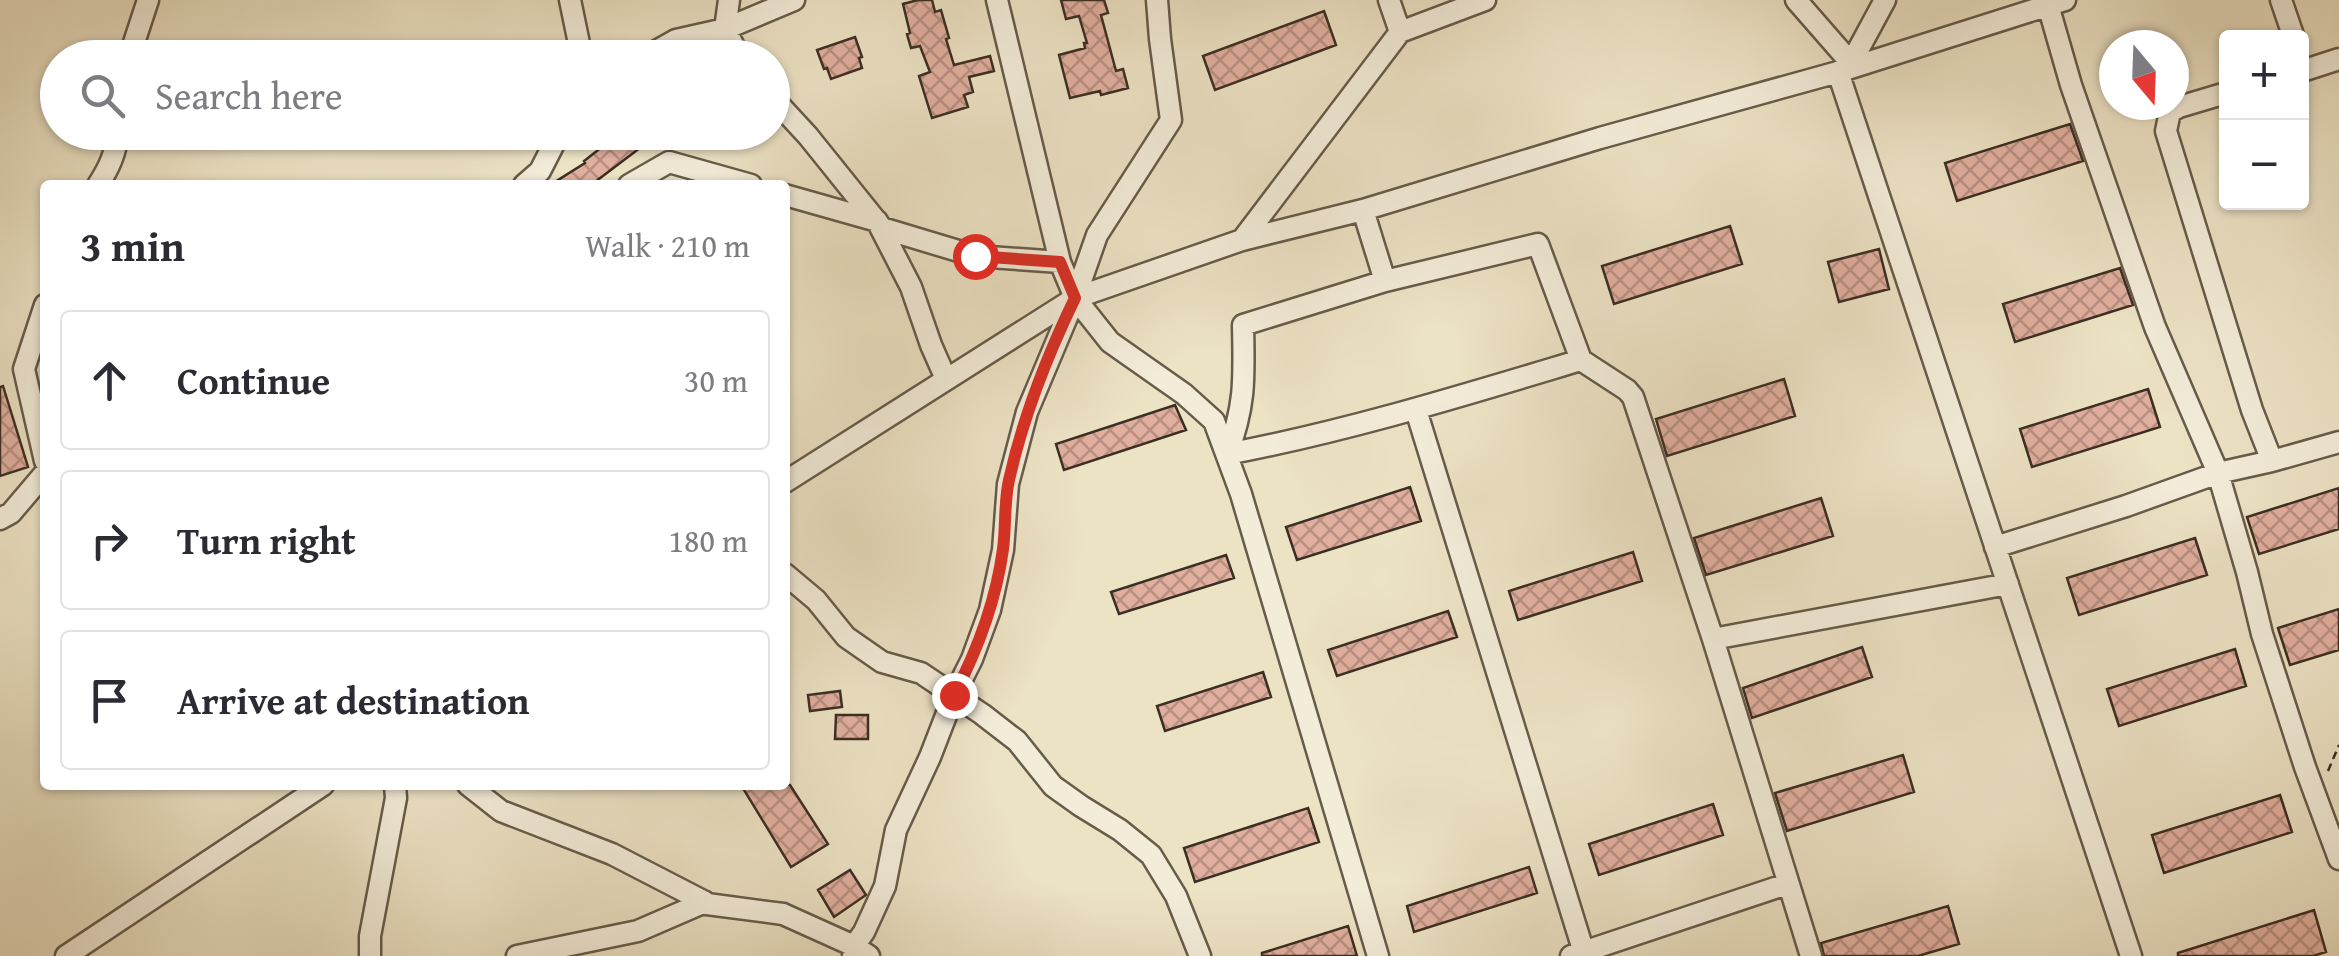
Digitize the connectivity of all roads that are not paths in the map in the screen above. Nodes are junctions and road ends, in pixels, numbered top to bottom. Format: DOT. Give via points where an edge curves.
graph roads {
  1 [pos="148,0"];
  2 [pos="570,0"];
  3 [pos="729,0"];
  4 [pos="794,0"];
  5 [pos="997,0"];
  6 [pos="1157,0"];
  7 [pos="1390,0"];
  8 [pos="1484,0"];
  9 [pos="1796,0"];
  10 [pos="1885,0"];
  11 [pos="2281,0"];
  12 [pos="2300,0"];
  13 [pos="2057,3"];
  14 [pos="725,29"];
  15 [pos="2291,30"];
  16 [pos="2293,30"];
  17 [pos="1400,32"];
  18 [pos="135,40"];
  19 [pos="578,40"];
  20 [pos="676,40"];
  21 [pos="731,40"];
  22 [pos="2339,59"];
  23 [pos="2309,66"];
  24 [pos="1844,68"];
  25 [pos="2219,95"];
  26 [pos="790,116"];
  27 [pos="115,150"];
  28 [pos="551,150"];
  29 [pos="101,180"];
  30 [pos="530,180"];
  31 [pos="638,180"];
  32 [pos="733,180"];
  33 [pos="790,196"];
  34 [pos="1363,210"];
  35 [pos="876,221"];
  36 [pos="1242,240"];
  37 [pos="1060,262"];
  38 [pos="1385,281"];
  39 [pos="1075,298"];
  40 [pos="40,321"];
  41 [pos="1582,360"];
  42 [pos="946,379"];
  43 [pos="1416,410"];
  44 [pos="40,439"];
  45 [pos="2339,442"];
  46 [pos="1227,454"];
  47 [pos="2272,461"];
  48 [pos="2218,473"];
  49 [pos="40,479"];
  50 [pos="790,479"];
  51 [pos="0,519"];
  52 [pos="1995,547"];
  53 [pos="790,578"];
  54 [pos="2008,584"];
  55 [pos="1712,640"];
  56 [pos="954,695"];
  57 [pos="316,790"];
  58 [pos="395,790"];
  59 [pos="474,790"];
  60 [pos="2339,859"];
  61 [pos="1787,884"];
  62 [pos="704,902"];
  63 [pos="76,952"];
  64 [pos="859,953"];
  65 [pos="1580,955"];
  66 [pos="370,956"];
  67 [pos="517,956"];
  68 [pos="1200,956"];
  69 [pos="1378,956"];
  70 [pos="1811,956"];
  71 [pos="2131,956"];
  1 -- 18 [label="street"];
  2 -- 19 [label="street"];
  3 -- 14 [label="street"];
  4 -- 14 [label="street"];
  5 -- 37 [label="street"];
  6 -- 39 [label="street" via="1171,120 1096,234"];
  7 -- 17 [label="street"];
  8 -- 17 [label="street"];
  9 -- 24 [label="street"];
  10 -- 24 [label="street"];
  11 -- 15 [label="street"];
  12 -- 16 [label="street"];
  13 -- 24 [label="street"];
  13 -- 48 [label="street" via="2070,85 2155,327"];
  14 -- 20 [label="street"];
  14 -- 21 [label="street"];
  17 -- 36 [label="street"];
  22 -- 23 [label="street"];
  24 -- 34 [label="street"];
  24 -- 52 [label="street"];
  25 -- 47 [label="street" via="2170,112 2166,131"];
  26 -- 35 [label="street"];
  27 -- 29 [label="street"];
  28 -- 30 [label="street"];
  31 -- 32 [label="street" via="669,162"];
  33 -- 35 [label="street"];
  34 -- 36 [label="street"];
  34 -- 38 [label="street"];
  35 -- 37 [label="street" via="975,256"];
  35 -- 42 [label="street" via="912,287"];
  36 -- 39 [label="street"];
  37 -- 39 [label="street"];
  38 -- 41 [label="street" via="1538,244"];
  38 -- 46 [label="street" via="1243,324 1244,395"];
  39 -- 42 [label="street"];
  39 -- 46 [label="street" via="1110,342 1214,422"];
  39 -- 56 [label="street" via="1027,412 1008,484 990,610"];
  40 -- 44 [label="street" via="24,369"];
  41 -- 43 [label="street"];
  41 -- 55 [label="street" via="1633,397"];
  42 -- 50 [label="street"];
  43 -- 46 [label="street"];
  43 -- 65 [label="street"];
  45 -- 47 [label="street"];
  46 -- 69 [label="street"];
  47 -- 48 [label="street"];
  48 -- 52 [label="street"];
  48 -- 60 [label="street" via="2272,667"];
  49 -- 51 [label="street"];
  52 -- 54 [label="street"];
  53 -- 56 [label="street" via="846,637"];
  54 -- 55 [label="street"];
  54 -- 71 [label="street"];
  55 -- 61 [label="street"];
  56 -- 64 [label="street" via="896,830 885,886"];
  56 -- 68 [label="street" via="1017,742 1053,786 1151,855"];
  57 -- 63 [label="street"];
  58 -- 66 [label="street"];
  59 -- 62 [label="street" via="501,811 612,854"];
  61 -- 65 [label="street"];
  61 -- 70 [label="street"];
  62 -- 64 [label="street" via="783,914"];
  62 -- 67 [label="street" via="638,931"];
}
